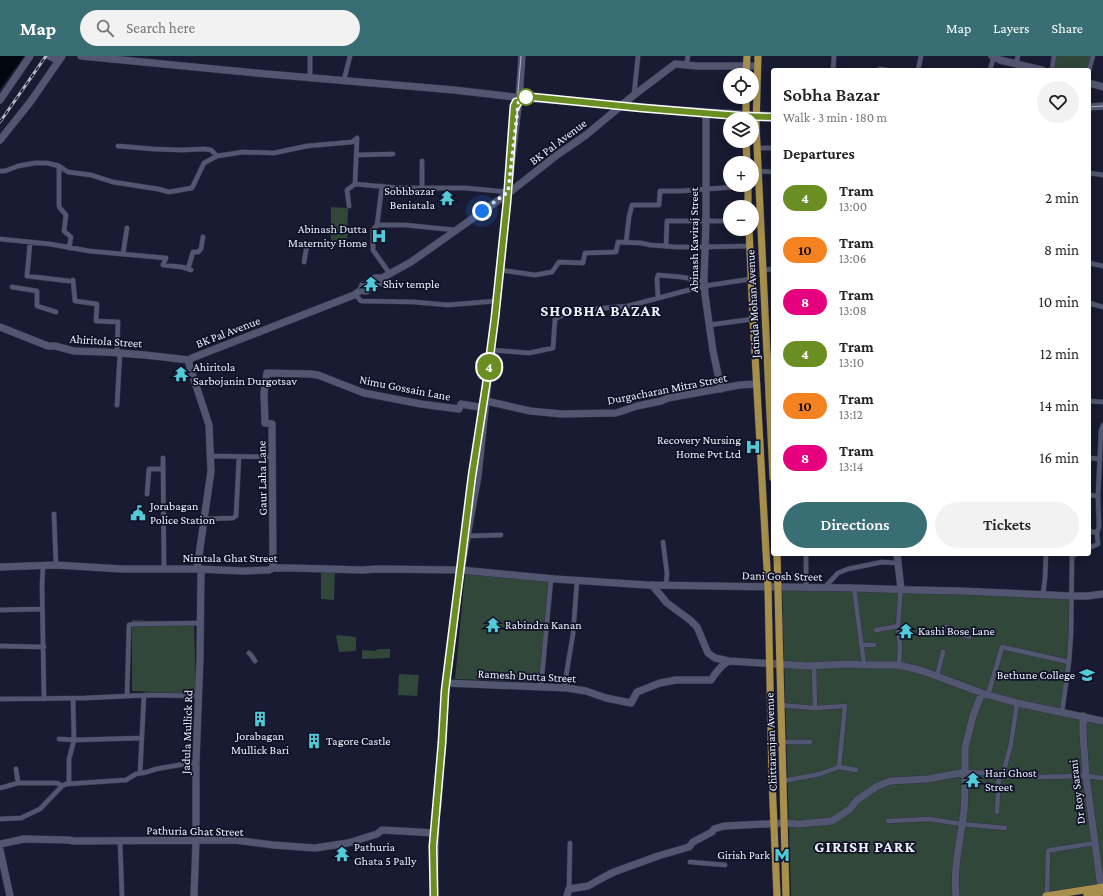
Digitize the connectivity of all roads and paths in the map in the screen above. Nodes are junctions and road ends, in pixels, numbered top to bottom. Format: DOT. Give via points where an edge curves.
graph roads {
  1 [pos="30,56"];
  2 [pos="49,56"];
  3 [pos="81,56"];
  4 [pos="310,56"];
  5 [pos="350,56"];
  6 [pos="522,56"];
  7 [pos="638,56"];
  8 [pos="688,56"];
  9 [pos="747,56"];
  10 [pos="758,56"];
  11 [pos="834,56"];
  12 [pos="921,56"];
  13 [pos="993,56"];
  14 [pos="1018,56"];
  15 [pos="1054,56"];
  16 [pos="1092,56"];
  17 [pos="60,59"];
  18 [pos="150,60"];
  19 [pos="1016,64"];
  20 [pos="686,65"];
  21 [pos="747,66"];
  22 [pos="757,66"];
  23 [pos="833,68"];
  24 [pos="918,68"];
  25 [pos="990,68"];
  26 [pos="1026,68"];
  27 [pos="1052,68"];
  28 [pos="1089,68"];
  29 [pos="310,77"];
  30 [pos="344,80"];
  31 [pos="1091,84"];
  32 [pos="1103,87"];
  33 [pos="634,95"];
  34 [pos="519,98"];
  35 [pos="0,100"];
  36 [pos="623,105"];
  37 [pos="1103,106"];
  38 [pos="1091,107"];
  39 [pos="756,112"];
  40 [pos="706,113"];
  41 [pos="723,115"];
  42 [pos="759,116"];
  43 [pos="771,116"];
  44 [pos="0,140"];
  45 [pos="118,146"];
  46 [pos="757,148"];
  47 [pos="759,148"];
  48 [pos="771,148"];
  49 [pos="392,154"];
  50 [pos="356,155"];
  51 [pos="217,156"];
  52 [pos="757,156"];
  53 [pos="422,162"];
  54 [pos="59,166"];
  55 [pos="759,170"];
  56 [pos="0,171"];
  57 [pos="771,172"];
  58 [pos="1091,173"];
  59 [pos="1103,175"];
  60 [pos="355,184"];
  61 [pos="382,186"];
  62 [pos="422,188"];
  63 [pos="723,188"];
  64 [pos="705,190"];
  65 [pos="508,192"];
  66 [pos="759,192"];
  67 [pos="349,206"];
  68 [pos="760,220"];
  69 [pos="706,221"];
  70 [pos="723,221"];
  71 [pos="377,225"];
  72 [pos="127,228"];
  73 [pos="456,230"];
  74 [pos="749,236"];
  75 [pos="202,237"];
  76 [pos="0,239"];
  77 [pos="30,243"];
  78 [pos="626,243"];
  79 [pos="307,245"];
  80 [pos="666,246"];
  81 [pos="750,246"];
  82 [pos="704,247"];
  83 [pos="69,248"];
  84 [pos="123,254"];
  85 [pos="304,262"];
  86 [pos="1091,263"];
  87 [pos="1103,266"];
  88 [pos="771,269"];
  89 [pos="500,270"];
  90 [pos="762,270"];
  91 [pos="390,274"];
  92 [pos="750,279"];
  93 [pos="704,284"];
  94 [pos="12,287"];
  95 [pos="358,292"];
  96 [pos="658,298"];
  97 [pos="496,301"];
  98 [pos="1091,304"];
  99 [pos="1103,307"];
  100 [pos="56,312"];
  101 [pos="753,319"];
  102 [pos="709,325"];
  103 [pos="0,327"];
  104 [pos="491,350"];
  105 [pos="119,353"];
  106 [pos="770,357"];
  107 [pos="189,360"];
  108 [pos="757,384"];
  109 [pos="721,389"];
  110 [pos="264,393"];
  111 [pos="771,396"];
  112 [pos="1091,401"];
  113 [pos="1103,402"];
  114 [pos="485,404"];
  115 [pos="117,405"];
  116 [pos="1103,425"];
  117 [pos="1102,432"];
  118 [pos="210,456"];
  119 [pos="239,457"];
  120 [pos="272,457"];
  121 [pos="163,458"];
  122 [pos="1091,459"];
  123 [pos="1101,462"];
  124 [pos="163,469"];
  125 [pos="762,472"];
  126 [pos="771,473"];
  127 [pos="1101,489"];
  128 [pos="147,494"];
  129 [pos="1091,495"];
  130 [pos="1098,496"];
  131 [pos="54,514"];
  132 [pos="204,519"];
  133 [pos="1091,532"];
  134 [pos="1097,533"];
  135 [pos="501,535"];
  136 [pos="467,536"];
  137 [pos="663,542"];
  138 [pos="1100,544"];
  139 [pos="777,556"];
  140 [pos="806,556"];
  141 [pos="897,556"];
  142 [pos="1046,556"];
  143 [pos="1074,556"];
  144 [pos="898,563"];
  145 [pos="56,565"];
  146 [pos="43,566"];
  147 [pos="0,567"];
  148 [pos="273,568"];
  149 [pos="164,569"];
  150 [pos="199,569"];
  151 [pos="461,570"];
  152 [pos="551,579"];
  153 [pos="577,581"];
  154 [pos="652,585"];
  155 [pos="666,585"];
  156 [pos="768,587"];
  157 [pos="778,587"];
  158 [pos="806,587"];
  159 [pos="825,588"];
  160 [pos="854,588"];
  161 [pos="902,589"];
  162 [pos="1043,594"];
  163 [pos="1103,594"];
  164 [pos="1072,596"];
  165 [pos="42,609"];
  166 [pos="0,610"];
  167 [pos="200,623"];
  168 [pos="898,626"];
  169 [pos="946,627"];
  170 [pos="876,630"];
  171 [pos="969,637"];
  172 [pos="861,645"];
  173 [pos="874,645"];
  174 [pos="0,646"];
  175 [pos="44,647"];
  176 [pos="943,652"];
  177 [pos="729,661"];
  178 [pos="1069,662"];
  179 [pos="769,664"];
  180 [pos="864,664"];
  181 [pos="780,665"];
  182 [pos="899,665"];
  183 [pos="814,666"];
  184 [pos="937,676"];
  185 [pos="446,682"];
  186 [pos="541,686"];
  187 [pos="564,688"];
  188 [pos="985,694"];
  189 [pos="144,695"];
  190 [pos="127,696"];
  191 [pos="199,696"];
  192 [pos="44,698"];
  193 [pos="73,698"];
  194 [pos="0,699"];
  195 [pos="1017,702"];
  196 [pos="780,705"];
  197 [pos="815,708"];
  198 [pos="1062,712"];
  199 [pos="1083,716"];
  200 [pos="1103,721"];
  201 [pos="142,738"];
  202 [pos="58,739"];
  203 [pos="74,740"];
  204 [pos="782,742"];
  205 [pos="810,742"];
  206 [pos="196,762"];
  207 [pos="839,767"];
  208 [pos="16,769"];
  209 [pos="856,770"];
  210 [pos="965,772"];
  211 [pos="140,773"];
  212 [pos="1001,774"];
  213 [pos="1086,776"];
  214 [pos="1103,778"];
  215 [pos="783,781"];
  216 [pos="18,783"];
  217 [pos="69,784"];
  218 [pos="62,786"];
  219 [pos="0,788"];
  220 [pos="997,812"];
  221 [pos="0,819"];
  222 [pos="888,821"];
  223 [pos="784,823"];
  224 [pos="774,824"];
  225 [pos="962,824"];
  226 [pos="1005,828"];
  227 [pos="435,833"];
  228 [pos="196,840"];
  229 [pos="120,841"];
  230 [pos="570,843"];
  231 [pos="1095,843"];
  232 [pos="0,844"];
  233 [pos="0,850"];
  234 [pos="690,862"];
  235 [pos="724,865"];
  236 [pos="1102,891"];
  237 [pos="568,892"];
  238 [pos="1084,895"];
  239 [pos="10,896"];
  240 [pos="122,896"];
  241 [pos="194,896"];
  242 [pos="434,896"];
  243 [pos="777,896"];
  244 [pos="786,896"];
  245 [pos="956,896"];
  246 [pos="1047,896"];
  247 [pos="1076,896"];
  1 -- 35 [label="street"];
  2 -- 17 [label="street"];
  3 -- 18 [label="street"];
  4 -- 29 [label="street"];
  5 -- 30 [label="street"];
  6 -- 34 [label="street"];
  7 -- 33 [label="street"];
  8 -- 20 [label="street"];
  9 -- 21 [label="main road"];
  10 -- 22 [label="main road, Jatinda Mohan Avenue"];
  11 -- 23 [label="street"];
  12 -- 24 [label="street"];
  13 -- 19 [label="street"];
  13 -- 25 [label="street"];
  14 -- 19 [label="street"];
  15 -- 27 [label="street"];
  16 -- 28 [label="street"];
  17 -- 44 [label="street" via="32,101"];
  18 -- 29 [label="street"];
  19 -- 26 [label="street"];
  20 -- 21 [label="street, BK Pal Avenue"];
  20 -- 33 [label="street, BK Pal Avenue" via="675,64"];
  21 -- 22 [label="street, BK Pal Avenue"];
  22 -- 39 [label="main road, Jatinda Mohan Avenue"];
  29 -- 30 [label="street"];
  30 -- 34 [label="street"];
  31 -- 32 [label="street"];
  33 -- 36 [label="street, BK Pal Avenue"];
  34 -- 36 [label="street"];
  34 -- 65 [label="street"];
  36 -- 40 [label="street"];
  36 -- 65 [label="street, BK Pal Avenue"];
  37 -- 38 [label="street"];
  40 -- 41 [label="street"];
  40 -- 64 [label="street, Abinash Kaviraj Street"];
  42 -- 43 [label="street"];
  45 -- 51 [label="street" via="204,149 211,150"];
  46 -- 52 [label="main road, Jatinda Mohan Avenue"];
  47 -- 48 [label="street"];
  49 -- 50 [label="street"];
  50 -- 51 [label="street" via="357,138 352,142 306,146 274,153 243,152"];
  50 -- 60 [label="street"];
  51 -- 54 [label="street" via="204,163 192,188 169,192 68,172"];
  53 -- 62 [label="street"];
  54 -- 56 [label="street" via="35,163"];
  54 -- 83 [label="street" via="59,206 66,215 64,231 71,237"];
  55 -- 57 [label="street"];
  58 -- 59 [label="street"];
  60 -- 61 [label="street"];
  60 -- 67 [label="street" via="347,190"];
  61 -- 62 [label="street"];
  61 -- 71 [label="street"];
  62 -- 65 [label="street"];
  63 -- 64 [label="street"];
  64 -- 69 [label="street, Abinash Kaviraj Street"];
  64 -- 78 [label="street" via="660,191 660,205 632,205"];
  65 -- 73 [label="street, BK Pal Avenue"];
  65 -- 89 [label="street"];
  66 -- 68 [label="main road, Jatinda Mohan Avenue"];
  68 -- 90 [label="main road, Jatinda Mohan Avenue"];
  69 -- 70 [label="street"];
  69 -- 80 [label="street" via="667,221"];
  69 -- 82 [label="street, Abinash Kaviraj Street"];
  71 -- 73 [label="street"];
  71 -- 91 [label="street" via="373,230 373,250"];
  72 -- 84 [label="street"];
  73 -- 91 [label="street, BK Pal Avenue"];
  74 -- 81 [label="main road"];
  75 -- 84 [label="street" via="201,249 193,252 190,269 163,265 166,258"];
  76 -- 77 [label="street"];
  77 -- 83 [label="street"];
  77 -- 105 [label="street" via="27,276 71,280 75,301 97,304 96,322 118,322"];
  78 -- 80 [label="street"];
  78 -- 89 [label="street" via="618,242 616,252 585,253 583,263 559,262 552,272 535,275"];
  79 -- 85 [label="street"];
  80 -- 82 [label="street"];
  81 -- 82 [label="street"];
  81 -- 92 [label="main road"];
  82 -- 93 [label="street, Abinash Kaviraj Street"];
  83 -- 84 [label="street"];
  86 -- 87 [label="street"];
  88 -- 90 [label="street"];
  89 -- 97 [label="street"];
  90 -- 106 [label="main road, Jatinda Mohan Avenue"];
  91 -- 95 [label="street, BK Pal Avenue" via="382,278 379,284"];
  92 -- 93 [label="street"];
  92 -- 101 [label="main road"];
  93 -- 96 [label="street"];
  93 -- 96 [label="street" via="681,277 658,276"];
  93 -- 102 [label="street, Abinash Kaviraj Street"];
  94 -- 100 [label="street" via="37,291 37,306"];
  95 -- 97 [label="street" via="361,301 448,305"];
  95 -- 107 [label="street, BK Pal Avenue"];
  96 -- 104 [label="street" via="628,306 571,311 555,319 553,348 529,353"];
  97 -- 104 [label="street"];
  98 -- 99 [label="street"];
  101 -- 102 [label="street"];
  101 -- 108 [label="main road"];
  102 -- 109 [label="street, Abinash Kaviraj Street"];
  103 -- 105 [label="street, Ahiritola Street" via="48,346 74,351"];
  104 -- 114 [label="street"];
  105 -- 107 [label="street, Ahiritola Street"];
  105 -- 115 [label="street"];
  106 -- 111 [label="main road, Jatinda Mohan Avenue"];
  107 -- 118 [label="street, BK Pal Avenue" via="209,425"];
  108 -- 109 [label="street, Durgacharan Mitra Street"];
  108 -- 125 [label="main road"];
  109 -- 114 [label="street, Durgacharan Mitra Street" via="668,398 616,413 562,414"];
  110 -- 114 [label="street, Nimu Gossain Lane" via="267,373 310,374 364,393 421,404 459,409 461,404"];
  110 -- 120 [label="street, Gaur Laha Lane" via="265,423 272,424"];
  112 -- 113 [label="street"];
  114 -- 136 [label="street" via="478,476"];
  116 -- 117 [label="street"];
  117 -- 123 [label="street"];
  118 -- 119 [label="street"];
  118 -- 132 [label="street, BK Pal Avenue" via="211,471"];
  119 -- 120 [label="street"];
  119 -- 132 [label="street" via="236,516"];
  120 -- 148 [label="street, Gaur Laha Lane"];
  121 -- 124 [label="street"];
  122 -- 123 [label="street"];
  123 -- 127 [label="street"];
  124 -- 128 [label="street" via="149,469"];
  124 -- 149 [label="street"];
  125 -- 126 [label="street"];
  125 -- 156 [label="main road"];
  127 -- 130 [label="street"];
  129 -- 130 [label="street"];
  130 -- 134 [label="street"];
  131 -- 145 [label="street"];
  132 -- 150 [label="street, BK Pal Avenue"];
  133 -- 134 [label="street"];
  134 -- 138 [label="street"];
  135 -- 136 [label="street"];
  136 -- 151 [label="street"];
  137 -- 155 [label="street"];
  139 -- 157 [label="main road"];
  140 -- 158 [label="street"];
  141 -- 144 [label="street"];
  142 -- 162 [label="street"];
  143 -- 164 [label="street"];
  144 -- 159 [label="street" via="882,562 848,569 838,573"];
  144 -- 161 [label="street"];
  145 -- 146 [label="street, Nimtala Ghat Street"];
  145 -- 149 [label="street, Nimtala Ghat Street"];
  146 -- 147 [label="street, Nimtala Ghat Street"];
  146 -- 165 [label="street"];
  148 -- 150 [label="street, Nimtala Ghat Street" via="244,571"];
  148 -- 151 [label="street, Nimtala Ghat Street"];
  149 -- 150 [label="street, Nimtala Ghat Street"];
  150 -- 167 [label="street, Jadula Mullick Rd"];
  151 -- 152 [label="street, Dani Gosh Street"];
  151 -- 185 [label="street"];
  152 -- 153 [label="street, Dani Gosh Street"];
  152 -- 186 [label="street"];
  153 -- 154 [label="street, Dani Gosh Street"];
  153 -- 187 [label="street"];
  154 -- 155 [label="street, Dani Gosh Street"];
  154 -- 177 [label="street" via="667,603 697,627 708,653 715,658"];
  155 -- 156 [label="street, Dani Gosh Street"];
  156 -- 157 [label="street, Dani Gosh Street"];
  156 -- 179 [label="main road"];
  157 -- 158 [label="street, Dani Gosh Street"];
  157 -- 181 [label="main road, Chittaranjan Avenue"];
  158 -- 159 [label="street, Dani Gosh Street"];
  159 -- 160 [label="street, Dani Gosh Street"];
  160 -- 161 [label="street, Dani Gosh Street"];
  160 -- 172 [label="street"];
  161 -- 162 [label="street, Dani Gosh Street"];
  161 -- 168 [label="street"];
  162 -- 164 [label="street, Dani Gosh Street"];
  163 -- 164 [label="street, Dani Gosh Street"];
  164 -- 178 [label="street"];
  165 -- 166 [label="street"];
  165 -- 175 [label="street"];
  167 -- 190 [label="street" via="129,625"];
  167 -- 191 [label="street, Jadula Mullick Rd"];
  168 -- 170 [label="street"];
  168 -- 182 [label="street"];
  169 -- 171 [label="street"];
  172 -- 173 [label="street"];
  172 -- 180 [label="street"];
  174 -- 175 [label="street"];
  175 -- 192 [label="street"];
  176 -- 184 [label="street"];
  177 -- 179 [label="street"];
  177 -- 187 [label="street, Ramesh Dutta Street" via="720,667 711,680 676,680 660,683 637,692 631,703"];
  178 -- 188 [label="street" via="1002,647"];
  178 -- 198 [label="street"];
  179 -- 181 [label="street"];
  179 -- 224 [label="main road"];
  180 -- 182 [label="street"];
  180 -- 183 [label="street"];
  181 -- 183 [label="street"];
  181 -- 196 [label="main road, Chittaranjan Avenue"];
  182 -- 184 [label="street"];
  183 -- 197 [label="street"];
  184 -- 188 [label="street"];
  185 -- 186 [label="street, Ramesh Dutta Street"];
  185 -- 227 [label="street"];
  186 -- 187 [label="street, Ramesh Dutta Street"];
  188 -- 195 [label="street"];
  188 -- 210 [label="street" via="973,716 965,748"];
  189 -- 190 [label="street"];
  189 -- 191 [label="street"];
  189 -- 201 [label="street"];
  190 -- 193 [label="street"];
  191 -- 206 [label="street, Jadula Mullick Rd"];
  192 -- 193 [label="street"];
  192 -- 194 [label="street"];
  193 -- 203 [label="street"];
  195 -- 198 [label="street"];
  195 -- 212 [label="street" via="1011,744"];
  196 -- 197 [label="street"];
  196 -- 204 [label="main road, Chittaranjan Avenue"];
  197 -- 207 [label="street" via="845,706"];
  198 -- 199 [label="street"];
  199 -- 200 [label="street"];
  199 -- 213 [label="street, Dr Roy Sarani"];
  201 -- 203 [label="street"];
  201 -- 211 [label="street"];
  202 -- 203 [label="street"];
  203 -- 217 [label="street" via="69,759"];
  204 -- 205 [label="street"];
  204 -- 215 [label="main road, Chittaranjan Avenue"];
  206 -- 211 [label="street"];
  206 -- 228 [label="street, Jadula Mullick Rd"];
  207 -- 209 [label="street"];
  207 -- 215 [label="street" via="820,774"];
  208 -- 216 [label="street"];
  210 -- 212 [label="street"];
  210 -- 223 [label="street" via="928,779 891,781 876,787 832,821"];
  210 -- 225 [label="street"];
  211 -- 217 [label="street" via="126,780"];
  212 -- 213 [label="street" via="1039,777"];
  212 -- 220 [label="street"];
  213 -- 214 [label="street"];
  213 -- 231 [label="street, Dr Roy Sarani"];
  215 -- 223 [label="main road, Chittaranjan Avenue"];
  216 -- 218 [label="street"];
  216 -- 219 [label="street"];
  217 -- 218 [label="street"];
  218 -- 221 [label="street" via="40,809 21,818"];
  222 -- 225 [label="street" via="929,819"];
  223 -- 224 [label="street"];
  223 -- 244 [label="main road, Chittaranjan Avenue"];
  224 -- 237 [label="street" via="724,826 714,829 688,847 614,872 588,886"];
  224 -- 243 [label="main road"];
  225 -- 226 [label="street"];
  225 -- 245 [label="street" via="955,883"];
  227 -- 228 [label="street, Pathuria Ghat Street" via="382,830 348,843 314,848 234,840"];
  227 -- 242 [label="street"];
  228 -- 229 [label="street, Pathuria Ghat Street"];
  228 -- 241 [label="street, Jadula Mullick Rd"];
  229 -- 232 [label="street, Pathuria Ghat Street" via="24,839"];
  229 -- 240 [label="street"];
  230 -- 237 [label="street"];
  231 -- 236 [label="street, Dr Roy Sarani"];
  231 -- 246 [label="street" via="1048,851"];
  233 -- 239 [label="street"];
  234 -- 235 [label="street"];
  236 -- 238 [label="main road"];
  236 -- 246 [label="main road"];
  238 -- 247 [label="main road"];
}
